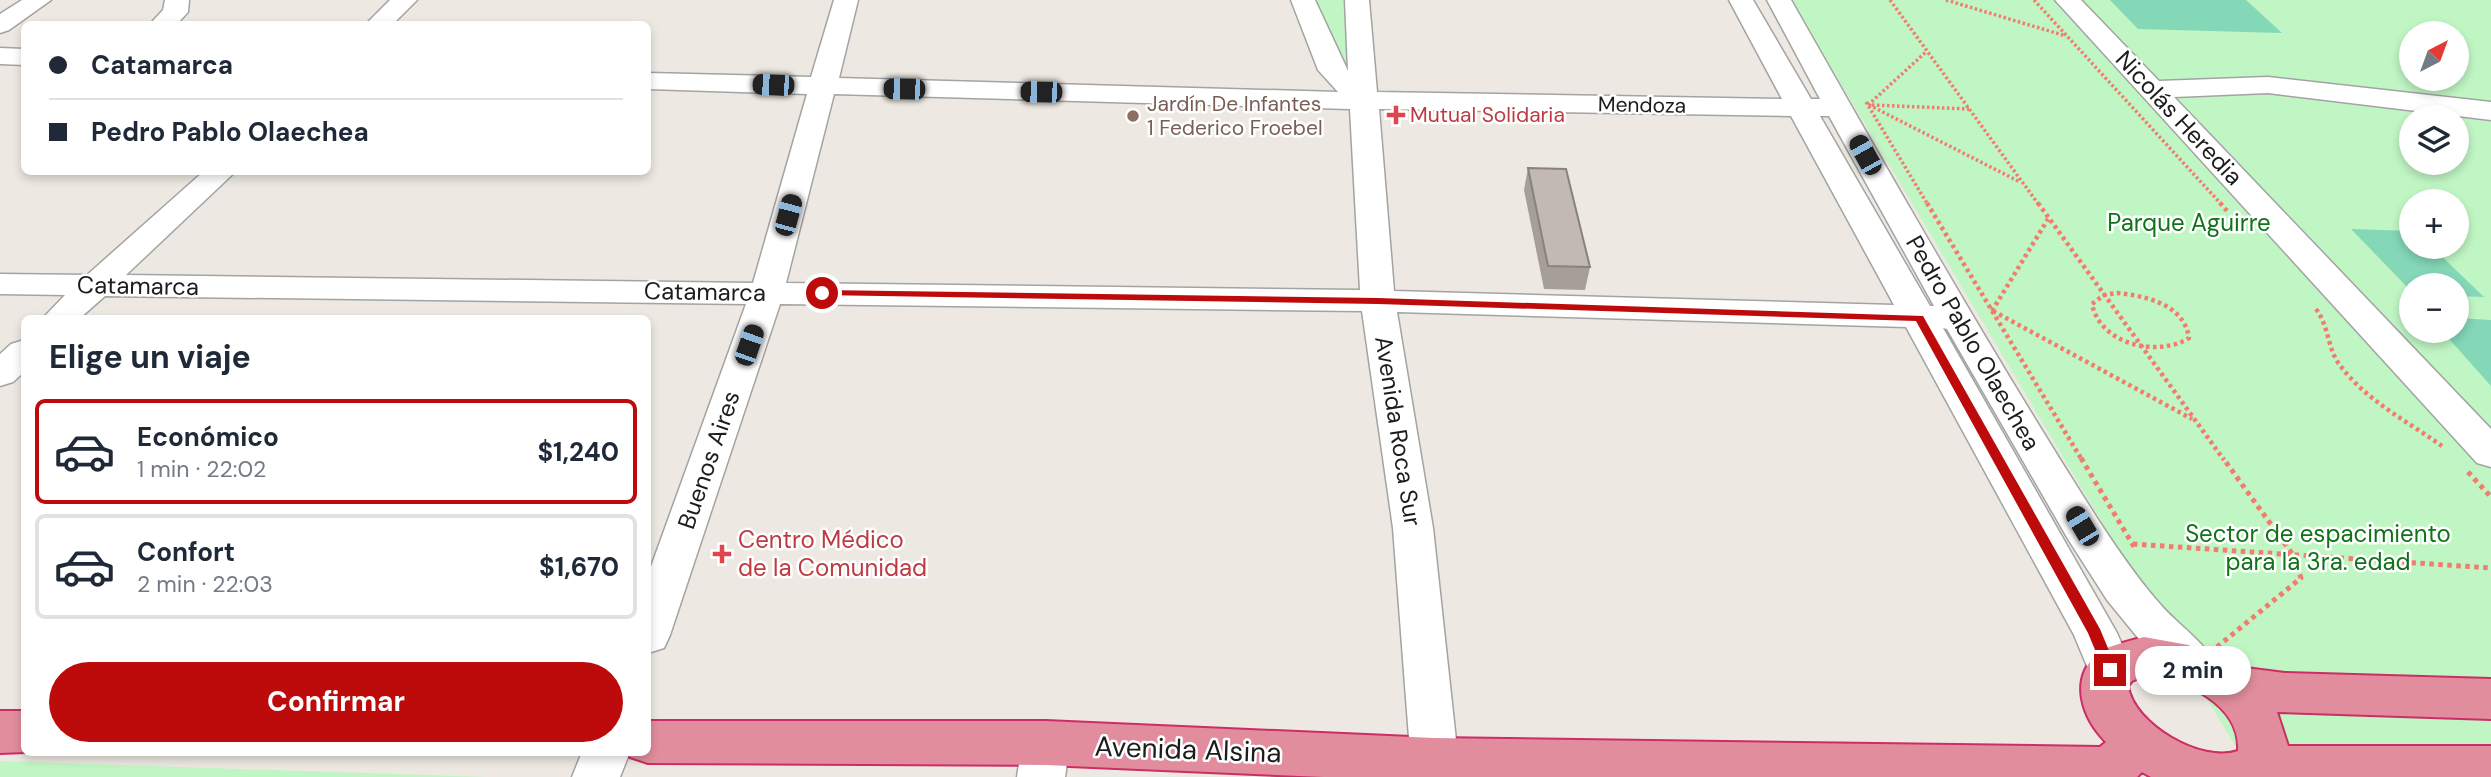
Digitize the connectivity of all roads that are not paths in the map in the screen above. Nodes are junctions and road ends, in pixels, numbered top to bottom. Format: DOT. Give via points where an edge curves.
graph roads {
  1 [pos="38,0"];
  2 [pos="177,0"];
  3 [pos="405,0"];
  4 [pos="846,0"];
  5 [pos="1303,0"];
  6 [pos="1357,0"];
  7 [pos="1741,0"];
  8 [pos="1779,0"];
  9 [pos="2067,0"];
  10 [pos="166,21"];
  11 [pos="382,21"];
  12 [pos="0,25"];
  13 [pos="0,56"];
  14 [pos="21,57"];
  15 [pos="651,81"];
  16 [pos="823,86"];
  17 [pos="2154,90"];
  18 [pos="1363,101"];
  19 [pos="1856,102"];
  20 [pos="1801,108"];
  21 [pos="2491,111"];
  22 [pos="217,175"];
  23 [pos="0,284"];
  24 [pos="95,286"];
  25 [pos="767,292"];
  26 [pos="1378,301"];
  27 [pos="63,315"];
  28 [pos="1919,318"];
  29 [pos="1956,318"];
  30 [pos="21,355"];
  31 [pos="0,374"];
  32 [pos="2491,453"];
  33 [pos="651,626"];
  34 [pos="2110,670"];
  35 [pos="2211,676"];
  36 [pos="2491,699"];
  37 [pos="0,732"];
  38 [pos="21,732"];
  39 [pos="651,741"];
  40 [pos="604,756"];
  41 [pos="1044,760"];
  42 [pos="2160,761"];
  43 [pos="1435,768"];
  44 [pos="2491,768"];
  45 [pos="2240,774"];
  46 [pos="596,777"];
  1 -- 12 [label="street"];
  2 -- 10 [label="street" via="175,12"];
  3 -- 11 [label="street"];
  4 -- 16 [label="street, Buenos Aires"];
  5 -- 18 [label="street" via="1332,71"];
  6 -- 18 [label="street, Avenida Roca Sur"];
  7 -- 20 [label="street, Pedro Pablo Olaechea"];
  8 -- 19 [label="street, Pedro Pablo Olaechea"];
  9 -- 17 [label="street, Nicolás Heredia"];
  13 -- 14 [label="street"];
  15 -- 16 [label="street, Mendoza"];
  16 -- 18 [label="street, Mendoza"];
  16 -- 25 [label="street, Buenos Aires"];
  17 -- 21 [label="street" via="2268,85"];
  17 -- 32 [label="street, Nicolás Heredia"];
  18 -- 20 [label="street, Mendoza"];
  18 -- 26 [label="street, Avenida Roca Sur"];
  19 -- 20 [label="street, Mendoza"];
  19 -- 29 [label="street, Pedro Pablo Olaechea"];
  20 -- 28 [label="street, Pedro Pablo Olaechea"];
  22 -- 24 [label="street"];
  23 -- 24 [label="street, Catamarca"];
  24 -- 25 [label="street, Catamarca"];
  24 -- 27 [label="street"];
  25 -- 26 [label="street, Catamarca"];
  25 -- 33 [label="street, Buenos Aires"];
  26 -- 28 [label="street, Catamarca"];
  26 -- 43 [label="street, Avenida Roca Sur" via="1413,528"];
  28 -- 29 [label="street, Catamarca"];
  28 -- 34 [label="street, Pedro Pablo Olaechea" via="2095,632"];
  29 -- 35 [label="street, Pedro Pablo Olaechea" via="2132,602 2167,644"];
  30 -- 31 [label="street"];
  34 -- 35 [label="highway" via="2124,660 2144,656 2168,658"];
  34 -- 42 [label="highway" via="2104,683 2105,699 2113,717"];
  35 -- 36 [label="highway" via="2286,693"];
  35 -- 45 [label="highway" via="2246,702 2265,738 2255,766"];
  37 -- 38 [label="highway"];
  39 -- 41 [label="highway, Avenida Alsina"];
  40 -- 46 [label="street"];
  41 -- 43 [label="highway, Avenida Alsina"];
  42 -- 43 [label="highway, Avenida Alsina" via="2124,757 2111,769 2087,770"];
  42 -- 45 [label="highway" via="2196,774"];
  44 -- 45 [label="highway" via="2292,768"];
}
